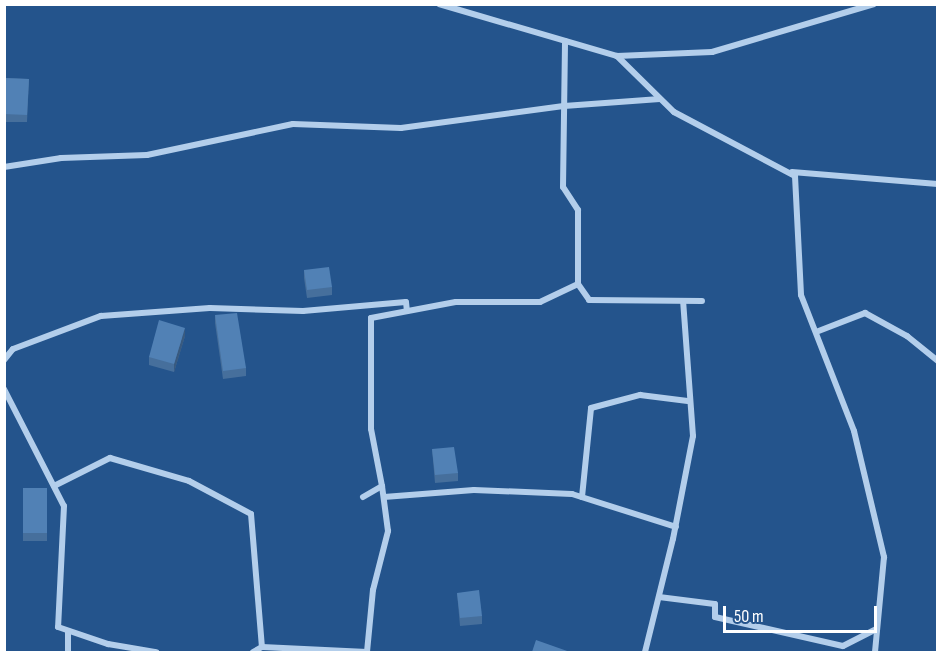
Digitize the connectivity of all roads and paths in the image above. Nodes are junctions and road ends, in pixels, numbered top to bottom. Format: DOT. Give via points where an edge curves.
graph roads {
  1 [pos="439,4"];
  2 [pos="874,4"];
  3 [pos="565,41"];
  4 [pos="617,57"];
  5 [pos="660,99"];
  6 [pos="564,106"];
  7 [pos="4,167"];
  8 [pos="788,172"];
  9 [pos="938,184"];
  10 [pos="578,284"];
  11 [pos="683,301"];
  12 [pos="702,301"];
  13 [pos="408,311"];
  14 [pos="816,332"];
  15 [pos="4,360"];
  16 [pos="938,361"];
  17 [pos="4,389"];
  18 [pos="688,401"];
  19 [pos="54,486"];
  20 [pos="382,486"];
  21 [pos="363,497"];
  22 [pos="384,497"];
  23 [pos="582,497"];
  24 [pos="676,527"];
  25 [pos="658,597"];
  26 [pos="877,629"];
  27 [pos="68,631"];
  28 [pos="262,647"];
  29 [pos="68,652"];
  30 [pos="156,652"];
  31 [pos="253,652"];
  32 [pos="367,652"];
  33 [pos="645,652"];
  34 [pos="875,652"];
  1 -- 3 [label="street"];
  2 -- 4 [label="street" via="712,52"];
  3 -- 4 [label="street"];
  3 -- 6 [label="street"];
  4 -- 5 [label="street"];
  5 -- 6 [label="street"];
  5 -- 8 [label="street" via="674,112"];
  6 -- 7 [label="street" via="401,128 293,124 147,155 60,158"];
  6 -- 10 [label="street" via="562,187 578,210"];
  8 -- 9 [label="street"];
  8 -- 14 [label="street" via="795,176 801,295"];
  10 -- 11 [label="street" via="589,300"];
  10 -- 13 [label="street" via="540,302 456,302"];
  11 -- 12 [label="street"];
  11 -- 18 [label="street"];
  13 -- 15 [label="street" via="406,302 303,311 210,308 101,316 13,349"];
  13 -- 20 [label="street" via="371,318 371,429"];
  14 -- 16 [label="street" via="866,314 907,336"];
  14 -- 26 [label="street" via="854,431 884,557"];
  17 -- 19 [label="street"];
  18 -- 23 [label="street" via="640,395 591,408"];
  18 -- 24 [label="street" via="693,436"];
  19 -- 27 [label="street" via="64,506 58,627"];
  19 -- 28 [label="street" via="110,458 189,481 251,514"];
  20 -- 21 [label="street"];
  20 -- 22 [label="street"];
  22 -- 23 [label="street" via="474,490"];
  22 -- 32 [label="street" via="388,531 373,590"];
  23 -- 24 [label="street"];
  24 -- 25 [label="street"];
  25 -- 26 [label="street" via="715,604 715,617 843,646"];
  25 -- 33 [label="street"];
  26 -- 34 [label="street"];
  27 -- 29 [label="street"];
  27 -- 30 [label="street"];
  28 -- 31 [label="street"];
  28 -- 32 [label="street"];
}
